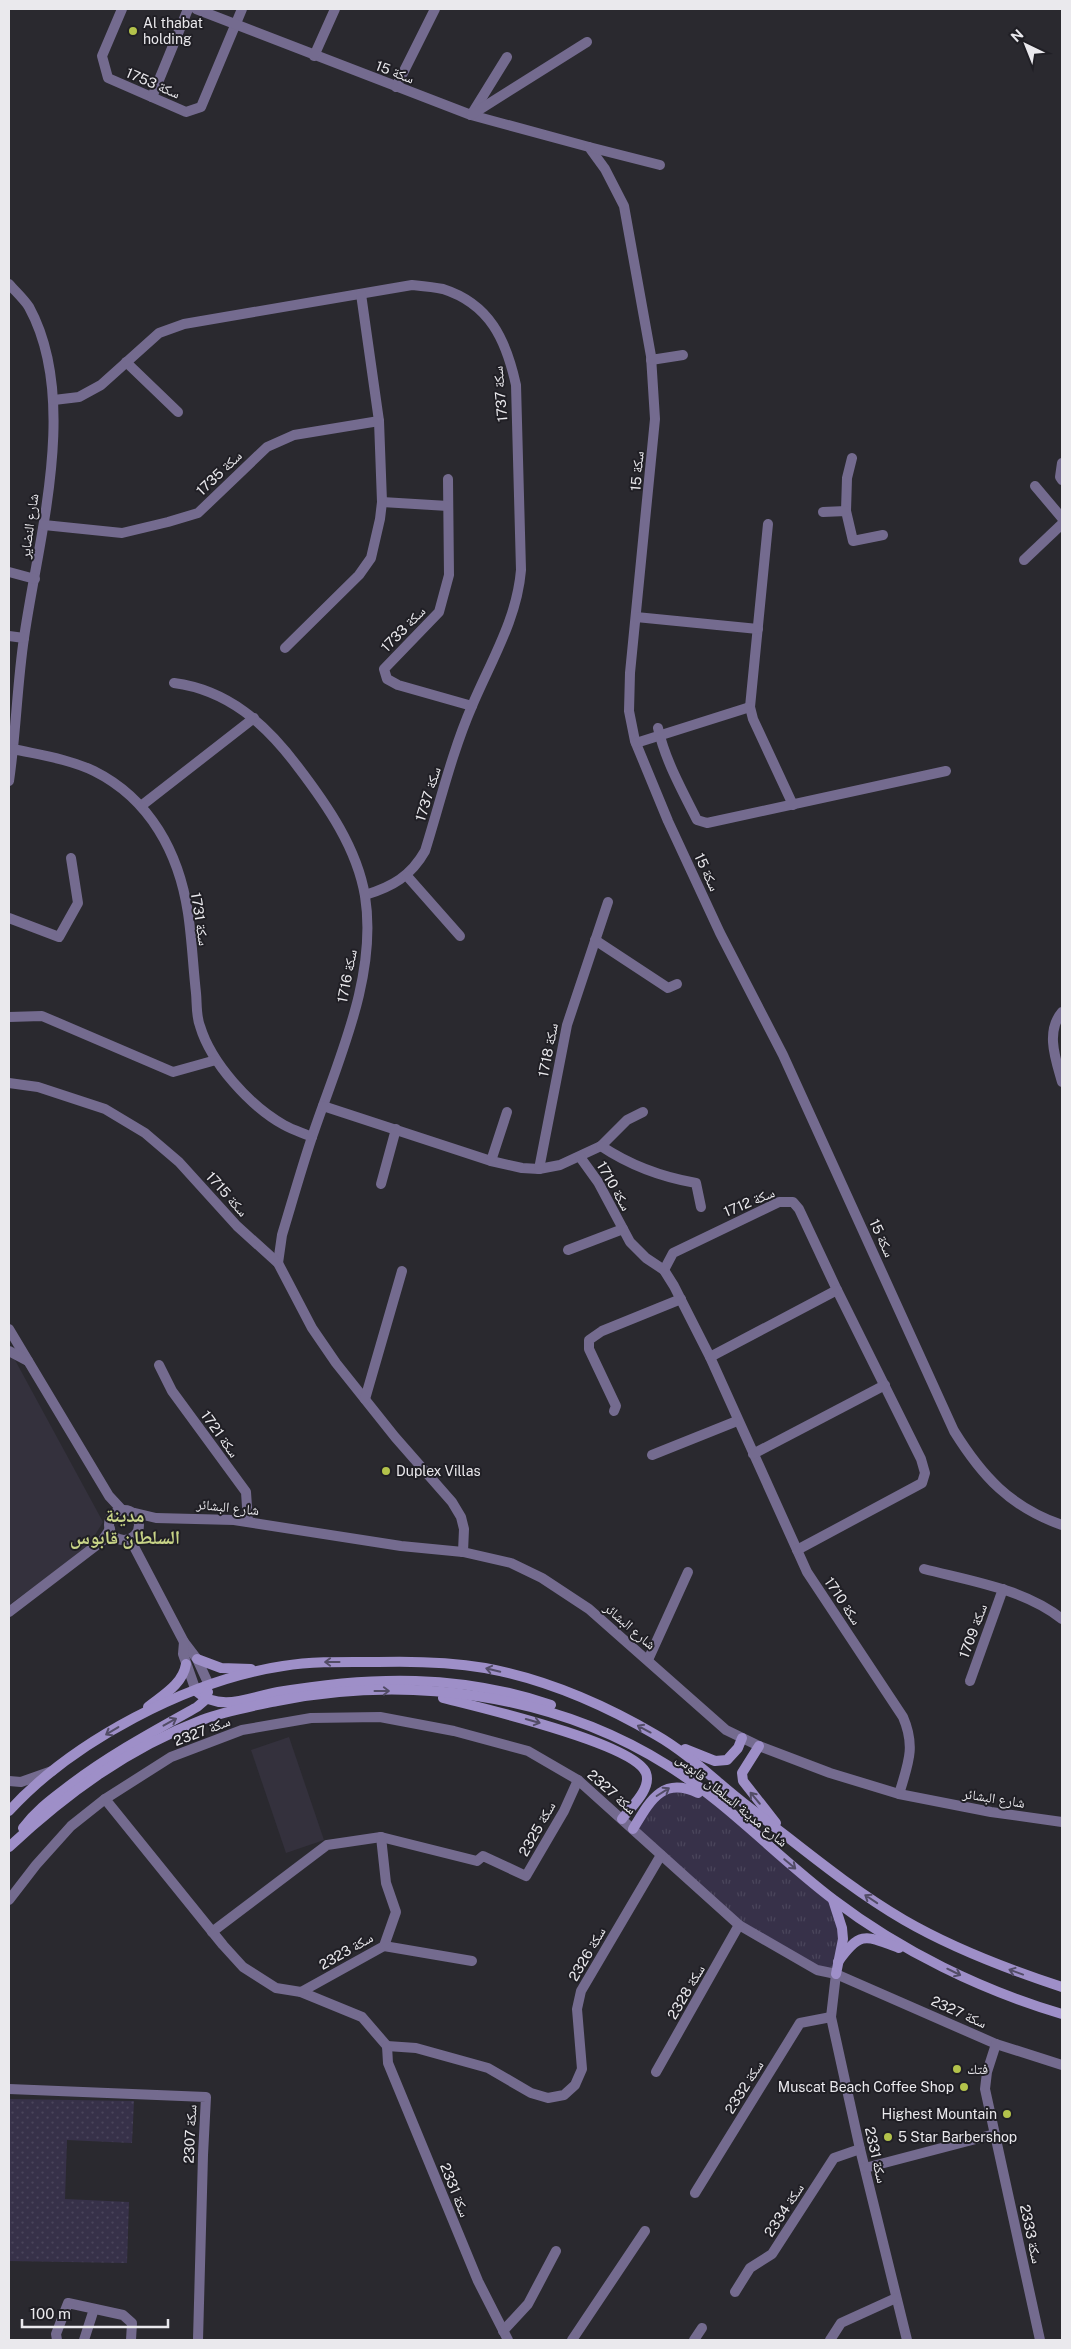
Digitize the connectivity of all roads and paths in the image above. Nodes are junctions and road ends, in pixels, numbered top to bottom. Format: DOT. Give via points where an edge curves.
graph roads {
  1 [pos="122,9"];
  2 [pos="188,9"];
  3 [pos="196,9"];
  4 [pos="242,9"];
  5 [pos="335,9"];
  6 [pos="435,9"];
  7 [pos="236,24"];
  8 [pos="587,42"];
  9 [pos="314,56"];
  10 [pos="507,57"];
  11 [pos="396,87"];
  12 [pos="152,98"];
  13 [pos="471,115"];
  14 [pos="589,147"];
  15 [pos="660,165"];
  16 [pos="9,284"];
  17 [pos="361,294"];
  18 [pos="683,355"];
  19 [pos="651,360"];
  20 [pos="126,362"];
  21 [pos="54,400"];
  22 [pos="178,412"];
  23 [pos="379,421"];
  24 [pos="852,458"];
  25 [pos="1062,463"];
  26 [pos="448,479"];
  27 [pos="1062,480"];
  28 [pos="1035,486"];
  29 [pos="382,502"];
  30 [pos="448,506"];
  31 [pos="846,511"];
  32 [pos="823,512"];
  33 [pos="1062,518"];
  34 [pos="768,524"];
  35 [pos="1062,524"];
  36 [pos="44,525"];
  37 [pos="883,536"];
  38 [pos="1024,560"];
  39 [pos="9,572"];
  40 [pos="35,579"];
  41 [pos="636,617"];
  42 [pos="758,629"];
  43 [pos="9,636"];
  44 [pos="24,638"];
  45 [pos="285,648"];
  46 [pos="174,683"];
  47 [pos="472,706"];
  48 [pos="750,707"];
  49 [pos="254,718"];
  50 [pos="659,732"];
  51 [pos="636,743"];
  52 [pos="13,749"];
  53 [pos="946,771"];
  54 [pos="9,781"];
  55 [pos="793,805"];
  56 [pos="141,806"];
  57 [pos="71,858"];
  58 [pos="407,876"];
  59 [pos="365,895"];
  60 [pos="608,902"];
  61 [pos="9,918"];
  62 [pos="460,936"];
  63 [pos="595,940"];
  64 [pos="677,984"];
  65 [pos="1062,1012"];
  66 [pos="9,1017"];
  67 [pos="216,1060"];
  68 [pos="1062,1082"];
  69 [pos="9,1083"];
  70 [pos="323,1106"];
  71 [pos="507,1112"];
  72 [pos="643,1112"];
  73 [pos="396,1129"];
  74 [pos="312,1137"];
  75 [pos="601,1146"];
  76 [pos="580,1157"];
  77 [pos="491,1161"];
  78 [pos="539,1169"];
  79 [pos="381,1184"];
  80 [pos="701,1207"];
  81 [pos="622,1229"];
  82 [pos="568,1250"];
  83 [pos="278,1263"];
  84 [pos="664,1270"];
  85 [pos="402,1271"];
  86 [pos="837,1290"];
  87 [pos="681,1299"];
  88 [pos="9,1329"];
  89 [pos="9,1351"];
  90 [pos="710,1356"];
  91 [pos="23,1359"];
  92 [pos="159,1365"];
  93 [pos="885,1385"];
  94 [pos="365,1399"];
  95 [pos="614,1411"];
  96 [pos="737,1421"];
  97 [pos="753,1454"];
  98 [pos="652,1455"];
  99 [pos="117,1512"];
  100 [pos="135,1513"];
  101 [pos="156,1518"];
  102 [pos="248,1522"];
  103 [pos="1062,1525"];
  104 [pos="139,1530"];
  105 [pos="113,1534"];
  106 [pos="130,1539"];
  107 [pos="797,1550"];
  108 [pos="463,1552"];
  109 [pos="924,1569"];
  110 [pos="688,1572"];
  111 [pos="1003,1590"];
  112 [pos="9,1612"];
  113 [pos="1062,1619"];
  114 [pos="184,1642"];
  115 [pos="197,1659"];
  116 [pos="648,1660"];
  117 [pos="186,1664"];
  118 [pos="267,1669"];
  119 [pos="970,1681"];
  120 [pos="209,1685"];
  121 [pos="196,1691"];
  122 [pos="418,1691"];
  123 [pos="206,1698"];
  124 [pos="133,1718"];
  125 [pos="607,1733"];
  126 [pos="742,1738"];
  127 [pos="668,1742"];
  128 [pos="759,1746"];
  129 [pos="53,1770"];
  130 [pos="578,1780"];
  131 [pos="9,1781"];
  132 [pos="899,1794"];
  133 [pos="105,1799"];
  134 [pos="720,1804"];
  135 [pos="9,1811"];
  136 [pos="622,1819"];
  137 [pos="1062,1822"];
  138 [pos="632,1829"];
  139 [pos="786,1836"];
  140 [pos="381,1837"];
  141 [pos="9,1847"];
  142 [pos="661,1855"];
  143 [pos="832,1899"];
  144 [pos="9,1900"];
  145 [pos="739,1925"];
  146 [pos="212,1932"];
  147 [pos="384,1946"];
  148 [pos="472,1960"];
  149 [pos="838,1962"];
  150 [pos="938,1964"];
  151 [pos="836,1974"];
  152 [pos="1062,1987"];
  153 [pos="301,1992"];
  154 [pos="1062,2014"];
  155 [pos="831,2017"];
  156 [pos="996,2044"];
  157 [pos="387,2046"];
  158 [pos="1062,2065"];
  159 [pos="656,2072"];
  160 [pos="9,2088"];
  161 [pos="995,2134"];
  162 [pos="860,2149"];
  163 [pos="865,2168"];
  164 [pos="695,2192"];
  165 [pos="645,2231"];
  166 [pos="556,2251"];
  167 [pos="736,2292"];
  168 [pos="896,2298"];
  169 [pos="94,2309"];
  170 [pos="702,2328"];
  171 [pos="506,2335"];
  172 [pos="57,2340"];
  173 [pos="84,2340"];
  174 [pos="131,2340"];
  175 [pos="198,2340"];
  176 [pos="572,2340"];
  177 [pos="694,2340"];
  178 [pos="830,2340"];
  179 [pos="907,2340"];
  180 [pos="1040,2340"];
  1 -- 12 [label="street, سكة 1753" via="102,56 108,78"];
  2 -- 12 [label="street"];
  3 -- 7 [label="street, سكة 15"];
  4 -- 7 [label="street, سكة 1753"];
  5 -- 9 [label="street"];
  6 -- 11 [label="street"];
  7 -- 9 [label="street, سكة 15"];
  7 -- 12 [label="street, سكة 1753" via="201,106 186,112"];
  8 -- 13 [label="street"];
  9 -- 11 [label="street, سكة 15"];
  10 -- 13 [label="street"];
  11 -- 13 [label="street, سكة 15"];
  13 -- 14 [label="street, سكة 15"];
  14 -- 15 [label="street, سكة 15"];
  14 -- 19 [label="street, سكة 15" via="605,169 624,206"];
  16 -- 21 [label="street, شارع النضاير" via="28,305 44,341"];
  17 -- 20 [label="street, سكة 1737" via="184,324 159,333"];
  17 -- 23 [label="street"];
  17 -- 47 [label="street, سكة 1737" via="412,285 443,290 472,304 499,331 510,356 516,385 519,591"];
  18 -- 19 [label="street"];
  19 -- 41 [label="street, سكة 15" via="655,419"];
  20 -- 21 [label="street, سكة 1737" via="101,385 79,397"];
  20 -- 22 [label="street"];
  21 -- 36 [label="street, شارع النضاير"];
  23 -- 29 [label="street"];
  23 -- 36 [label="street, سكة 1735" via="294,435 267,447 198,513 122,533"];
  24 -- 31 [label="street"];
  25 -- 27 [label="street"];
  26 -- 30 [label="street, سكة 1733"];
  28 -- 33 [label="street"];
  29 -- 30 [label="street"];
  29 -- 45 [label="street" via="371,558 358,576"];
  30 -- 47 [label="street, سكة 1733" via="449,575 438,612 384,669 388,679 398,685"];
  31 -- 32 [label="street"];
  31 -- 37 [label="street" via="852,541"];
  34 -- 42 [label="street"];
  35 -- 38 [label="street"];
  36 -- 40 [label="street, شارع النضاير"];
  39 -- 40 [label="street"];
  40 -- 44 [label="street, شارع النضاير"];
  41 -- 42 [label="street"];
  41 -- 51 [label="street, سكة 15" via="629,711"];
  42 -- 48 [label="street"];
  43 -- 44 [label="street"];
  44 -- 52 [label="street, شارع النضاير"];
  46 -- 49 [label="street, سكة 1716" via="192,685 220,695"];
  47 -- 58 [label="street, سكة 1737" via="425,851"];
  48 -- 50 [label="street"];
  48 -- 55 [label="street"];
  49 -- 56 [label="street"];
  49 -- 59 [label="street, سكة 1716" via="286,750 322,799 348,843"];
  50 -- 51 [label="street"];
  50 -- 55 [label="street" via="676,779 700,823"];
  51 -- 103 [label="street, سكة 15" via="680,847 783,1055 954,1431 972,1460 996,1488 1046,1519"];
  52 -- 54 [label="street, شارع النضاير"];
  52 -- 56 [label="street, سكة 1731" via="55,758 94,772"];
  53 -- 55 [label="street"];
  56 -- 67 [label="street, سكة 1731" via="165,836 178,875 188,912 199,1025"];
  57 -- 61 [label="street" via="78,904 59,937"];
  58 -- 59 [label="street, سكة 1737" via="386,889"];
  58 -- 62 [label="street"];
  59 -- 70 [label="street, سكة 1716" via="366,957 362,982"];
  60 -- 63 [label="street, سكة 1718"];
  63 -- 64 [label="street" via="668,988"];
  63 -- 78 [label="street, سكة 1718" via="567,1025"];
  65 -- 68 [label="street" via="1054,1029 1053,1049"];
  66 -- 67 [label="street" via="42,1016 173,1072"];
  67 -- 74 [label="street, سكة 1731" via="254,1103 284,1125"];
  69 -- 83 [label="street, سكة 1715" via="38,1087 106,1109 145,1133 179,1162 237,1226"];
  70 -- 73 [label="street"];
  70 -- 74 [label="street, سكة 1716"];
  71 -- 77 [label="street"];
  72 -- 75 [label="street" via="627,1120"];
  73 -- 77 [label="street"];
  73 -- 79 [label="street"];
  74 -- 83 [label="street, سكة 1716" via="282,1235"];
  75 -- 76 [label="street"];
  75 -- 80 [label="street" via="643,1170 696,1184"];
  76 -- 78 [label="street"];
  76 -- 81 [label="street, سكة 1710" via="598,1182"];
  77 -- 78 [label="street"];
  81 -- 82 [label="street, سكة 1710"];
  81 -- 84 [label="street, سكة 1710" via="637,1251"];
  83 -- 94 [label="street, سكة 1715" via="312,1328"];
  84 -- 86 [label="street, سكة 1712" via="672,1252 779,1202 793,1202"];
  84 -- 87 [label="street, سكة 1710"];
  85 -- 94 [label="street"];
  86 -- 90 [label="street"];
  86 -- 93 [label="street, سكة 1712"];
  87 -- 90 [label="street, سكة 1710"];
  87 -- 95 [label="street" via="589,1340 589,1349 616,1406"];
  88 -- 91 [label="street"];
  89 -- 91 [label="street"];
  90 -- 96 [label="street, سكة 1710"];
  91 -- 99 [label="street"];
  92 -- 102 [label="street, سكة 1721" via="172,1391 246,1492"];
  93 -- 97 [label="street"];
  93 -- 107 [label="street, سكة 1712" via="921,1459 925,1473 922,1483"];
  94 -- 108 [label="street, سكة 1715" via="452,1502 464,1530"];
  96 -- 97 [label="street, سكة 1710"];
  96 -- 98 [label="street"];
  97 -- 107 [label="street, سكة 1710"];
  99 -- 100 [label="street"];
  99 -- 105 [label="street" via="109,1524"];
  100 -- 101 [label="street, شارع البشائر"];
  100 -- 104 [label="street"];
  101 -- 102 [label="street, شارع البشائر"];
  101 -- 104 [label="street"];
  102 -- 108 [label="street, شارع البشائر"];
  104 -- 106 [label="street"];
  105 -- 106 [label="street"];
  105 -- 112 [label="street"];
  106 -- 114 [label="street"];
  107 -- 132 [label="street, سكة 1710" via="807,1572 906,1724 911,1756"];
  108 -- 116 [label="street, شارع البشائر" via="511,1563 542,1578 588,1609"];
  109 -- 111 [label="street, سكة 1709"];
  110 -- 116 [label="street"];
  111 -- 113 [label="street, سكة 1709" via="1047,1607"];
  111 -- 119 [label="street, سكة 1709"];
  114 -- 115 [label="street"];
  114 -- 117 [label="street"];
  115 -- 118 [label="main road" via="221,1668"];
  115 -- 120 [label="street"];
  116 -- 126 [label="street, شارع البشائر" via="726,1730"];
  117 -- 121 [label="street"];
  117 -- 124 [label="main road" via="178,1681"];
  118 -- 120 [label="main road, شارع مدينة السلطان قابوس"];
  127 -- 118 [label="main road, شارع مدينة السلطان قابوس, one-way" via="597,1705 543,1683 486,1668 412,1661 325,1662"];
  120 -- 121 [label="main road, شارع مدينة السلطان قابوس"];
  120 -- 123 [label="main road"];
  121 -- 123 [label="main road"];
  121 -- 124 [label="main road, شارع مدينة السلطان قابوس"];
  122 -- 125 [label="main road, شارع مدينة السلطان قابوس" via="487,1697 542,1709"];
  122 -- 136 [label="main road, one-way" via="534,1721 588,1739 638,1764 646,1773 646,1784 641,1796"];
  141 -- 122 [label="main road, شارع مدينة السلطان قابوس, one-way" via="43,1816 110,1766 146,1745 203,1719 312,1695 378,1690"];
  123 -- 125 [label="main road" via="228,1703 350,1682 416,1679 453,1682 534,1700 592,1722"];
  141 -- 123 [label="main road, one-way" via="33,1814 82,1776 197,1707"];
  124 -- 129 [label="main road, شارع مدينة السلطان قابوس, one-way"];
  125 -- 134 [label="main road, شارع مدينة السلطان قابوس" via="669,1766"];
  126 -- 127 [label="main road" via="727,1760 715,1761"];
  126 -- 128 [label="street, شارع البشائر"];
  127 -- 139 [label="main road, شارع مدينة السلطان قابوس"];
  128 -- 132 [label="street, شارع البشائر" via="830,1773"];
  139 -- 128 [label="main road, one-way" via="743,1781 742,1773"];
  129 -- 131 [label="street" via="21,1782"];
  129 -- 135 [label="main road, شارع مدينة السلطان قابوس"];
  130 -- 133 [label="street, سكة 2327" via="528,1751 454,1731 380,1717 311,1718 242,1730 171,1757"];
  130 -- 136 [label="street, سكة 2327"];
  130 -- 140 [label="street, سكة 2325" via="526,1876 483,1856 477,1861"];
  132 -- 137 [label="street, شارع البشائر"];
  133 -- 144 [label="street, سكة 2327" via="71,1826"];
  133 -- 146 [label="street"];
  138 -- 134 [label="main road, one-way" via="655,1797 669,1787 683,1786"];
  134 -- 143 [label="main road, شارع مدينة السلطان قابوس, one-way"];
  136 -- 138 [label="street, سكة 2327"];
  138 -- 142 [label="street, سكة 2327"];
  152 -- 139 [label="main road, شارع مدينة السلطان قابوس, one-way" via="968,1953 904,1920"];
  140 -- 146 [label="street" via="327,1845"];
  140 -- 147 [label="street, سكة 2323" via="386,1883 396,1912"];
  142 -- 145 [label="street, سكة 2327"];
  142 -- 157 [label="street, سكة 2326" via="581,1991 577,2009 582,2069 575,2085 564,2095 548,2098 531,2093 488,2068 416,2048"];
  143 -- 149 [label="main road" via="844,1939"];
  143 -- 150 [label="main road, شارع مدينة السلطان قابوس" via="876,1929"];
  145 -- 151 [label="street, سكة 2327" via="817,1970"];
  145 -- 159 [label="street, سكة 2328"];
  146 -- 153 [label="street" via="256,1977 276,1988"];
  147 -- 148 [label="street"];
  147 -- 153 [label="street, سكة 2323"];
  149 -- 150 [label="main road" via="851,1944 870,1937"];
  149 -- 151 [label="main road"];
  150 -- 154 [label="main road, شارع مدينة السلطان قابوس, one-way" via="1008,1996"];
  151 -- 155 [label="street, سكة 2331"];
  151 -- 156 [label="street, سكة 2327"];
  153 -- 157 [label="street" via="362,2017"];
  155 -- 162 [label="street, سكة 2331"];
  155 -- 164 [label="street, سكة 2332" via="800,2024"];
  156 -- 158 [label="street, سكة 2327"];
  156 -- 161 [label="street, سكة 2333" via="985,2089"];
  157 -- 171 [label="street, سكة 2331" via="388,2063 478,2281"];
  160 -- 175 [label="street, سكة 2307" via="206,2097"];
  161 -- 163 [label="street"];
  161 -- 180 [label="street, سكة 2333"];
  162 -- 163 [label="street, سكة 2331"];
  162 -- 167 [label="street, سكة 2334" via="834,2158 772,2254 750,2268"];
  163 -- 168 [label="street, سكة 2331"];
  165 -- 176 [label="street"];
  166 -- 171 [label="street" via="528,2304"];
  168 -- 178 [label="street" via="841,2323"];
  168 -- 179 [label="street, سكة 2331"];
  169 -- 172 [label="street" via="68,2303 56,2334"];
  169 -- 173 [label="street"];
  169 -- 174 [label="street" via="123,2315 132,2323"];
  170 -- 177 [label="street"];
}
